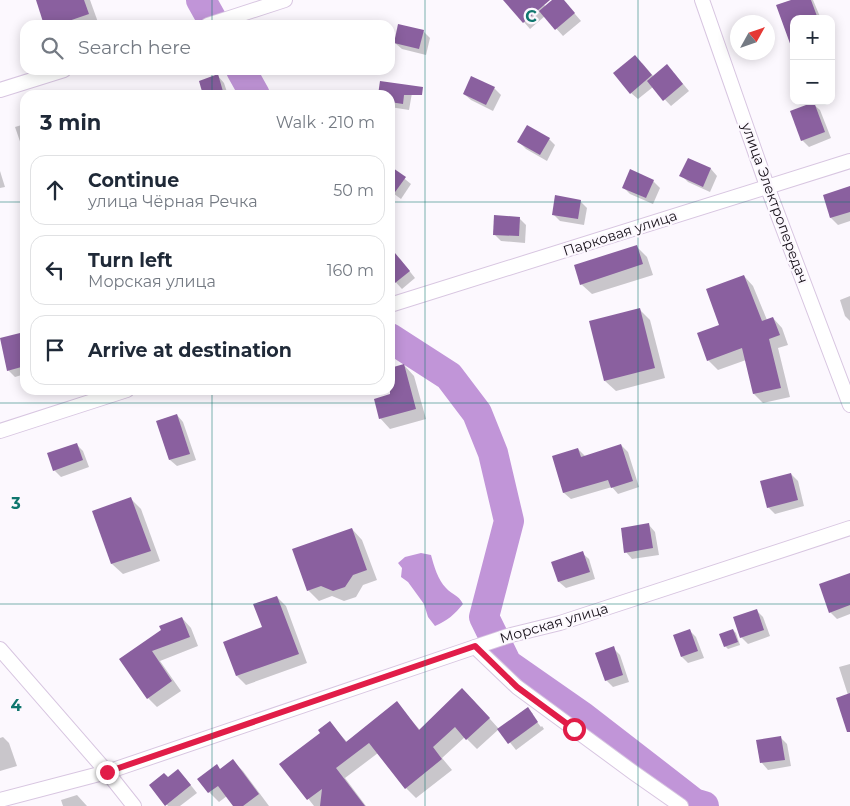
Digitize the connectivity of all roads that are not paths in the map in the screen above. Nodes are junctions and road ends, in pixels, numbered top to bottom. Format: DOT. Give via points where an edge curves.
graph roads {
  1 [pos="286,0"];
  2 [pos="702,0"];
  3 [pos="224,20"];
  4 [pos="48,75"];
  5 [pos="0,90"];
  6 [pos="850,161"];
  7 [pos="767,186"];
  8 [pos="395,303"];
  9 [pos="112,395"];
  10 [pos="850,406"];
  11 [pos="0,431"];
  12 [pos="850,528"];
  13 [pos="478,646"];
  14 [pos="0,649"];
  15 [pos="107,772"];
  16 [pos="0,800"];
  17 [pos="134,806"];
  18 [pos="681,806"];
  1 -- 3 [label="street"];
  2 -- 7 [label="street, улица Электропередач"];
  4 -- 5 [label="street"];
  6 -- 7 [label="street, Парковая улица"];
  7 -- 8 [label="street, Парковая улица"];
  7 -- 10 [label="street, улица Электропередач"];
  9 -- 11 [label="street"];
  12 -- 13 [label="street, Морская улица" via="560,623"];
  13 -- 15 [label="street, Морская улица"];
  13 -- 18 [label="street" via="517,687"];
  14 -- 15 [label="street"];
  15 -- 16 [label="street, Морская улица"];
  15 -- 17 [label="street"];
}
